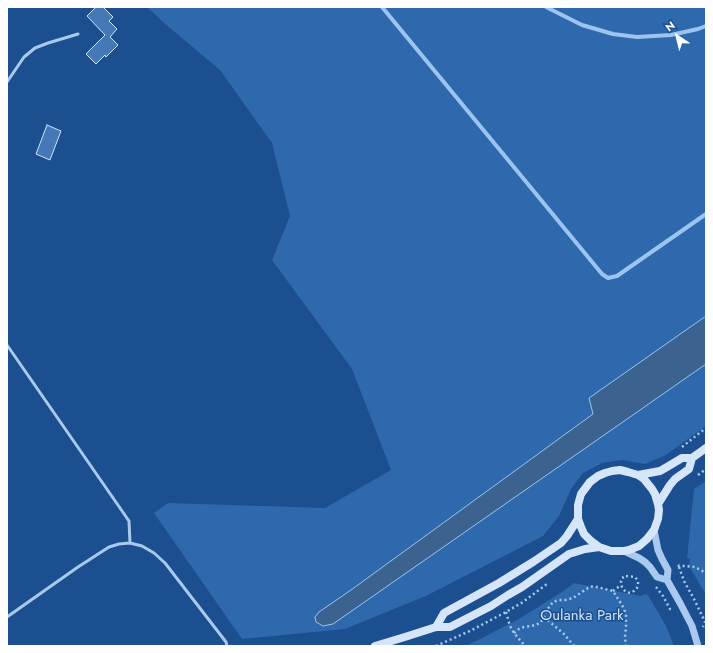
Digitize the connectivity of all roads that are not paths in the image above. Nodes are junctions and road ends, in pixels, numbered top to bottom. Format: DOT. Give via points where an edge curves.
graph roads {
  1 [pos="78,34"];
  2 [pos="7,82"];
  3 [pos="7,344"];
  4 [pos="706,448"];
  5 [pos="692,458"];
  6 [pos="638,475"];
  7 [pos="658,504"];
  8 [pos="578,519"];
  9 [pos="654,530"];
  10 [pos="130,543"];
  11 [pos="599,547"];
  12 [pos="624,551"];
  13 [pos="667,580"];
  14 [pos="7,617"];
  15 [pos="436,627"];
  16 [pos="227,646"];
  17 [pos="375,646"];
  18 [pos="698,646"];
  1 -- 2 [label="lane" via="36,48 24,57"];
  3 -- 10 [label="lane" via="129,520"];
  4 -- 5 [label="main road"];
  5 -- 6 [label="main road" via="682,458 660,471"];
  5 -- 7 [label="main road" via="689,469 675,479"];
  6 -- 7 [label="main road" via="652,489"];
  6 -- 8 [label="main road" via="620,470 605,472 598,476 581,494"];
  7 -- 9 [label="main road" via="658,519"];
  8 -- 11 [label="main road" via="584,534"];
  8 -- 15 [label="main road" via="561,543 444,613"];
  9 -- 12 [label="main road" via="639,546"];
  9 -- 13 [label="street" via="658,550 668,570"];
  10 -- 14 [label="lane" via="109,547"];
  10 -- 16 [label="lane" via="142,546 165,563"];
  11 -- 12 [label="main road" via="611,551"];
  11 -- 15 [label="main road" via="569,554 491,606 450,627"];
  12 -- 13 [label="street" via="645,562 657,577"];
  13 -- 18 [label="street" via="692,626"];
  15 -- 17 [label="main road"];
}
